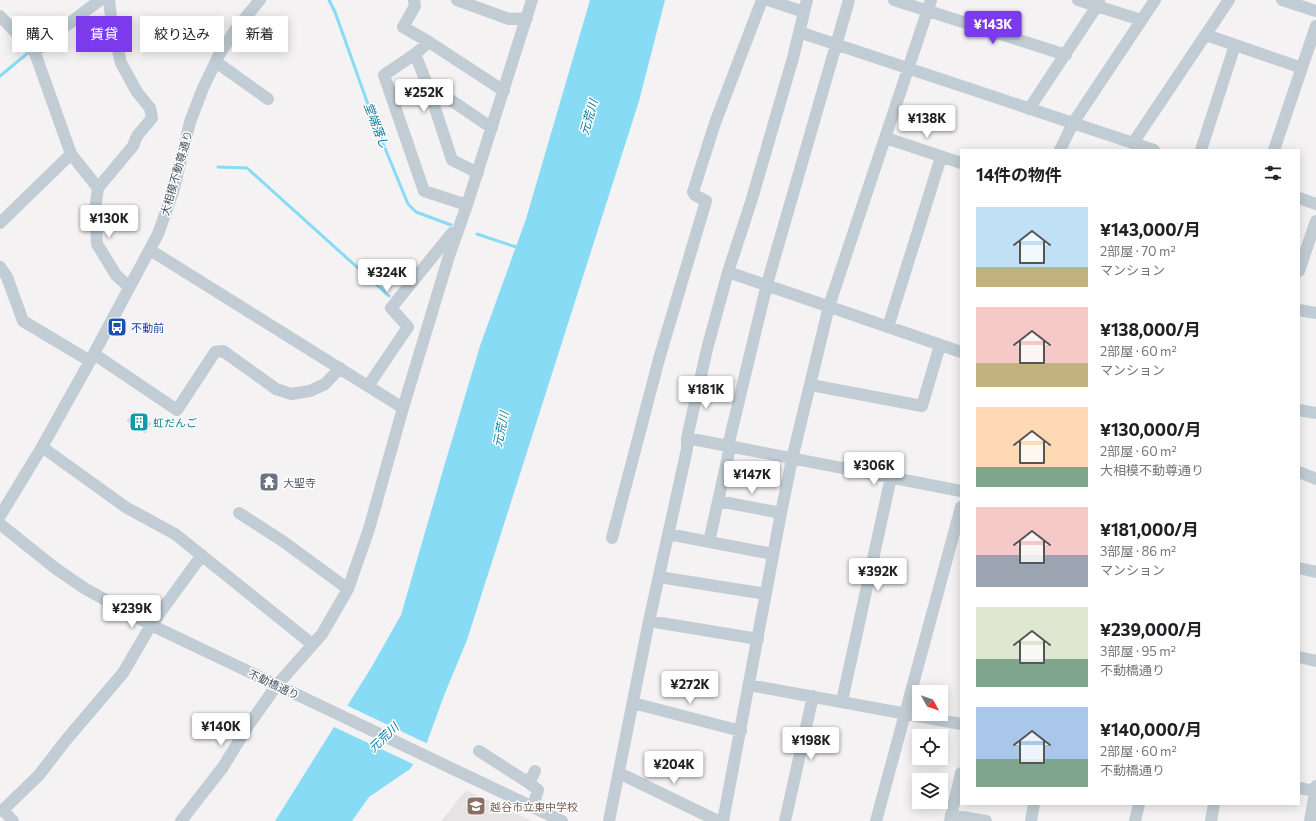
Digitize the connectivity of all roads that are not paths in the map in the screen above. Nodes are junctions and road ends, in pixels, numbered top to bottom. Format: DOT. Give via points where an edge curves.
graph roads {
  1 [pos="100,0"];
  2 [pos="109,0"];
  3 [pos="260,0"];
  4 [pos="414,0"];
  5 [pos="457,0"];
  6 [pos="532,0"];
  7 [pos="762,0"];
  8 [pos="768,0"];
  9 [pos="849,0"];
  10 [pos="894,0"];
  11 [pos="1078,0"];
  12 [pos="1155,0"];
  13 [pos="1230,0"];
  14 [pos="1282,0"];
  15 [pos="1098,3"];
  16 [pos="806,6"];
  17 [pos="929,6"];
  18 [pos="1316,11"];
  19 [pos="0,16"];
  20 [pos="527,18"];
  21 [pos="509,19"];
  22 [pos="1141,20"];
  23 [pos="1316,26"];
  24 [pos="522,31"];
  25 [pos="799,32"];
  26 [pos="1206,35"];
  27 [pos="429,42"];
  28 [pos="837,45"];
  29 [pos="1236,45"];
  30 [pos="35,53"];
  31 [pos="415,54"];
  32 [pos="1066,55"];
  33 [pos="216,62"];
  34 [pos="908,68"];
  35 [pos="1302,68"];
  36 [pos="427,84"];
  37 [pos="504,91"];
  38 [pos="268,99"];
  39 [pos="1029,109"];
  40 [pos="1073,123"];
  41 [pos="492,128"];
  42 [pos="886,138"];
  43 [pos="1131,145"];
  44 [pos="1060,149"];
  45 [pos="1149,149"];
  46 [pos="1201,149"];
  47 [pos="1274,149"];
  48 [pos="71,154"];
  49 [pos="941,157"];
  50 [pos="960,163"];
  51 [pos="478,173"];
  52 [pos="98,188"];
  53 [pos="1300,198"];
  54 [pos="1316,204"];
  55 [pos="467,205"];
  56 [pos="1316,221"];
  57 [pos="0,222"];
  58 [pos="457,234"];
  59 [pos="150,250"];
  60 [pos="0,268"];
  61 [pos="1300,268"];
  62 [pos="728,272"];
  63 [pos="767,284"];
  64 [pos="129,287"];
  65 [pos="829,306"];
  66 [pos="1300,310"];
  67 [pos="1316,313"];
  68 [pos="888,327"];
  69 [pos="940,345"];
  70 [pos="960,352"];
  71 [pos="92,358"];
  72 [pos="340,368"];
  73 [pos="810,385"];
  74 [pos="368,386"];
  75 [pos="404,408"];
  76 [pos="1300,410"];
  77 [pos="1316,413"];
  78 [pos="687,438"];
  79 [pos="729,446"];
  80 [pos="42,447"];
  81 [pos="792,458"];
  82 [pos="1300,472"];
  83 [pos="891,477"];
  84 [pos="1316,479"];
  85 [pos="960,491"];
  86 [pos="718,501"];
  87 [pos="960,511"];
  88 [pos="781,513"];
  89 [pos="239,514"];
  90 [pos="0,516"];
  91 [pos="0,524"];
  92 [pos="668,534"];
  93 [pos="612,538"];
  94 [pos="709,542"];
  95 [pos="774,554"];
  96 [pos="202,555"];
  97 [pos="1300,570"];
  98 [pos="1316,572"];
  99 [pos="659,577"];
  100 [pos="348,588"];
  101 [pos="766,594"];
  102 [pos="649,621"];
  103 [pos="151,625"];
  104 [pos="758,639"];
  105 [pos="312,644"];
  106 [pos="1300,658"];
  107 [pos="1316,661"];
  108 [pos="749,684"];
  109 [pos="276,685"];
  110 [pos="813,696"];
  111 [pos="842,701"];
  112 [pos="633,703"];
  113 [pos="905,714"];
  114 [pos="960,724"];
  115 [pos="741,731"];
  116 [pos="479,751"];
  117 [pos="536,771"];
  118 [pos="620,773"];
  119 [pos="960,778"];
  120 [pos="529,783"];
  121 [pos="1300,788"];
  122 [pos="1316,789"];
  123 [pos="1034,805"];
  124 [pos="1138,805"];
  125 [pos="1214,805"];
  126 [pos="533,807"];
  127 [pos="2,811"];
  128 [pos="951,818"];
  129 [pos="12,821"];
  130 [pos="182,821"];
  131 [pos="562,821"];
  132 [pos="609,821"];
  133 [pos="718,821"];
  134 [pos="723,821"];
  135 [pos="785,821"];
  136 [pos="876,821"];
  137 [pos="986,821"];
  138 [pos="1031,821"];
  139 [pos="1135,821"];
  140 [pos="1211,821"];
  141 [pos="1310,821"];
  1 -- 30 [label="street" via="42,44"];
  2 -- 52 [label="street" via="121,62 150,108 152,118"];
  3 -- 33 [label="street, 大相模不動尊通り" via="235,30"];
  4 -- 27 [label="street" via="415,6 403,27"];
  5 -- 21 [label="street"];
  6 -- 20 [label="street"];
  7 -- 93 [label="street" via="715,123 694,192 706,201 659,359"];
  8 -- 16 [label="street"];
  9 -- 28 [label="street"];
  10 -- 17 [label="street"];
  11 -- 15 [label="street"];
  12 -- 22 [label="street"];
  13 -- 26 [label="street"];
  14 -- 18 [label="street"];
  15 -- 22 [label="street"];
  15 -- 32 [label="street"];
  16 -- 25 [label="street"];
  17 -- 32 [label="street"];
  17 -- 34 [label="street"];
  19 -- 30 [label="street"];
  20 -- 21 [label="street"];
  20 -- 24 [label="street"];
  21 -- 24 [label="street"];
  22 -- 40 [label="street"];
  23 -- 35 [label="street"];
  24 -- 37 [label="street"];
  25 -- 28 [label="street"];
  25 -- 62 [label="street" via="751,202"];
  26 -- 29 [label="street"];
  26 -- 43 [label="street"];
  27 -- 31 [label="street"];
  27 -- 37 [label="street"];
  28 -- 34 [label="street"];
  28 -- 63 [label="street"];
  29 -- 35 [label="street"];
  29 -- 46 [label="street"];
  30 -- 48 [label="street"];
  31 -- 36 [label="street"];
  31 -- 55 [label="street" via="384,75 424,191"];
  32 -- 39 [label="street"];
  33 -- 38 [label="street"];
  33 -- 59 [label="street, 大相模不動尊通り" via="190,122 173,192"];
  34 -- 39 [label="street"];
  34 -- 42 [label="street"];
  35 -- 47 [label="street"];
  36 -- 41 [label="street"];
  36 -- 51 [label="street" via="452,160"];
  37 -- 41 [label="street"];
  39 -- 40 [label="street"];
  40 -- 43 [label="street"];
  40 -- 44 [label="street"];
  41 -- 51 [label="street"];
  42 -- 49 [label="street"];
  42 -- 65 [label="street"];
  43 -- 45 [label="street"];
  48 -- 52 [label="street"];
  48 -- 57 [label="street"];
  49 -- 50 [label="street"];
  49 -- 68 [label="street"];
  51 -- 55 [label="street"];
  52 -- 64 [label="street" via="95,210 97,244 116,275"];
  53 -- 54 [label="street"];
  55 -- 58 [label="street"];
  56 -- 61 [label="street"];
  58 -- 74 [label="street" via="452,233 390,308 408,327"];
  58 -- 75 [label="street"];
  59 -- 64 [label="street, 大相模不動尊通り"];
  59 -- 72 [label="street"];
  60 -- 71 [label="street" via="7,277 23,322"];
  62 -- 63 [label="street"];
  62 -- 78 [label="street"];
  63 -- 65 [label="street"];
  63 -- 79 [label="street"];
  64 -- 71 [label="street, 大相模不動尊通り"];
  65 -- 68 [label="street"];
  65 -- 73 [label="street"];
  66 -- 67 [label="street"];
  68 -- 69 [label="street"];
  69 -- 70 [label="street"];
  69 -- 73 [label="street" via="922,406"];
  71 -- 72 [label="street" via="177,410 215,352 223,352 276,389 291,394 310,391 325,384"];
  71 -- 80 [label="street, 大相模不動尊通り"];
  72 -- 74 [label="street"];
  73 -- 81 [label="street"];
  74 -- 75 [label="street"];
  75 -- 100 [label="street" via="369,529"];
  76 -- 77 [label="street"];
  78 -- 79 [label="street"];
  78 -- 92 [label="street" via="687,449"];
  79 -- 81 [label="street"];
  79 -- 86 [label="street"];
  80 -- 90 [label="street, 大相模不動尊通り"];
  80 -- 96 [label="street" via="127,508 175,534"];
  81 -- 83 [label="street"];
  81 -- 88 [label="street"];
  82 -- 84 [label="street"];
  83 -- 85 [label="street"];
  83 -- 111 [label="street"];
  86 -- 88 [label="street"];
  86 -- 94 [label="street"];
  87 -- 113 [label="street"];
  88 -- 95 [label="street"];
  89 -- 100 [label="street" via="284,542"];
  91 -- 103 [label="street, 不動橋通り" via="84,588"];
  92 -- 94 [label="street"];
  92 -- 99 [label="street"];
  94 -- 95 [label="street"];
  95 -- 101 [label="street"];
  96 -- 103 [label="street"];
  96 -- 105 [label="street"];
  97 -- 98 [label="street"];
  99 -- 101 [label="street"];
  99 -- 102 [label="street"];
  100 -- 105 [label="street" via="322,634"];
  101 -- 104 [label="street"];
  102 -- 104 [label="street"];
  102 -- 112 [label="street"];
  103 -- 109 [label="street, 不動橋通り"];
  103 -- 127 [label="street" via="123,673 39,775"];
  104 -- 108 [label="street"];
  105 -- 109 [label="street"];
  106 -- 107 [label="street"];
  108 -- 110 [label="street"];
  108 -- 115 [label="street"];
  109 -- 126 [label="street, 不動橋通り"];
  109 -- 130 [label="street" via="223,767"];
  110 -- 111 [label="street"];
  110 -- 135 [label="street"];
  111 -- 113 [label="street"];
  112 -- 115 [label="street"];
  112 -- 118 [label="street"];
  113 -- 114 [label="street"];
  113 -- 136 [label="street"];
  115 -- 134 [label="street"];
  116 -- 120 [label="street"];
  117 -- 120 [label="street"];
  118 -- 132 [label="street"];
  118 -- 133 [label="street"];
  119 -- 128 [label="street"];
  120 -- 126 [label="street" via="538,790"];
  121 -- 122 [label="street"];
  122 -- 141 [label="street"];
  123 -- 138 [label="street"];
  124 -- 139 [label="street"];
  125 -- 140 [label="street"];
  126 -- 131 [label="street, 不動橋通り"];
  127 -- 129 [label="street"];
  128 -- 137 [label="street"];
}
